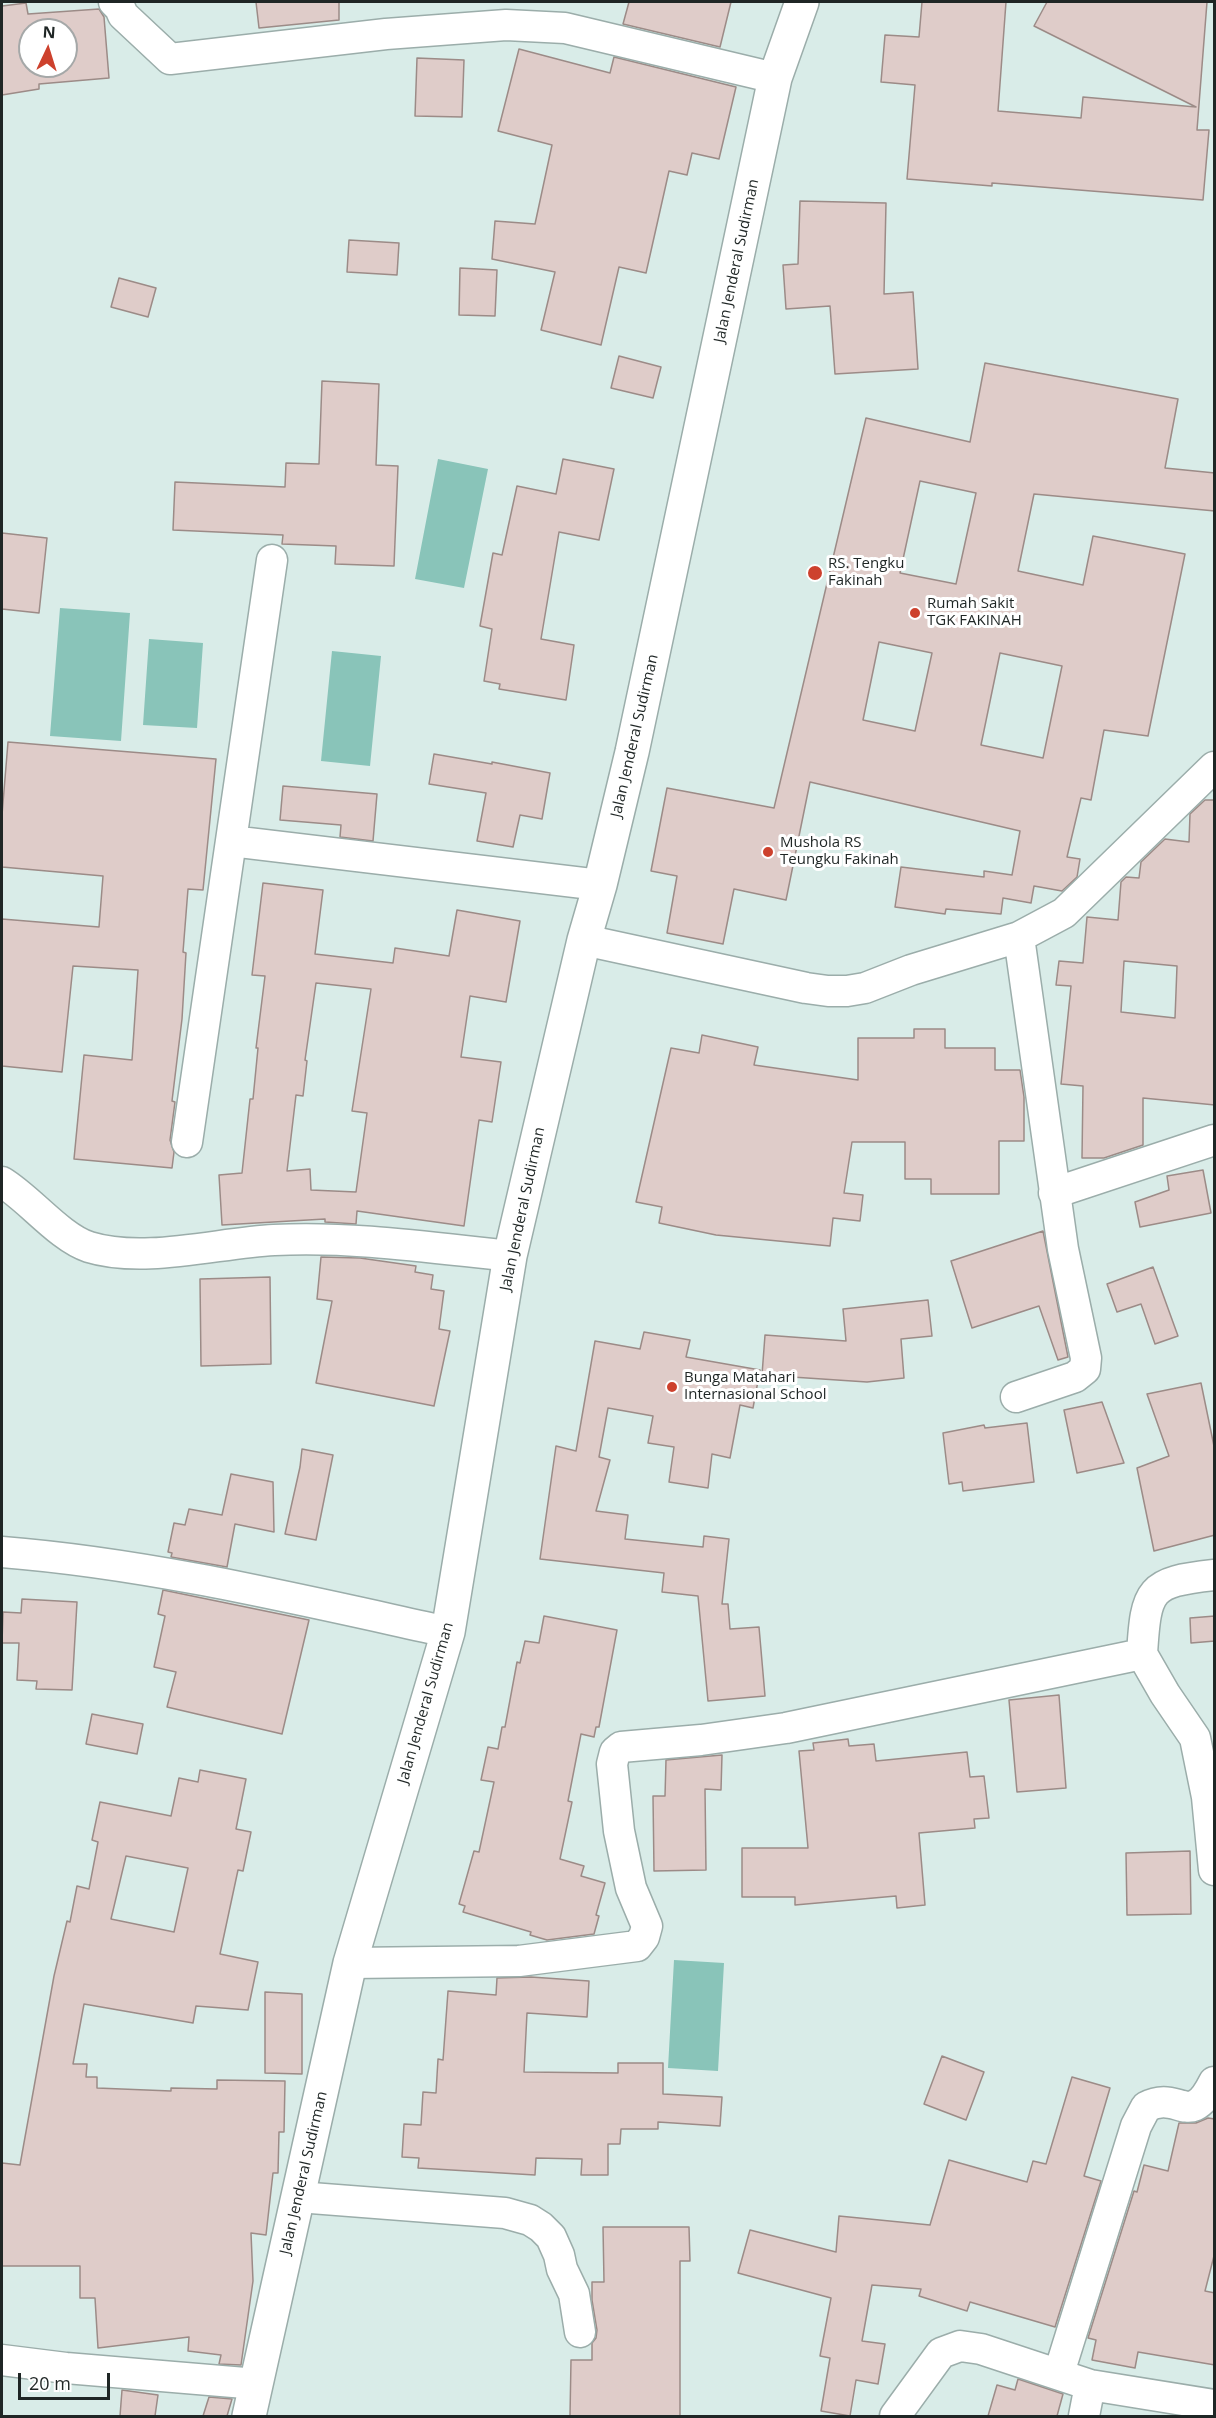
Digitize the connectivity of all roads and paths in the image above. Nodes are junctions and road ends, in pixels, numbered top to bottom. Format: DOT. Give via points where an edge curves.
graph roads {
  1 [pos="114,2"];
  2 [pos="802,2"];
  3 [pos="775,78"];
  4 [pos="272,560"];
  5 [pos="1215,767"];
  6 [pos="231,841"];
  7 [pos="600,885"];
  8 [pos="1019,937"];
  9 [pos="584,940"];
  10 [pos="1215,1140"];
  11 [pos="187,1143"];
  12 [pos="2,1182"];
  13 [pos="1054,1193"];
  14 [pos="510,1256"];
  15 [pos="1016,1397"];
  16 [pos="2,1552"];
  17 [pos="1215,1575"];
  18 [pos="448,1632"];
  19 [pos="1142,1654"];
  20 [pos="1215,1870"];
  21 [pos="350,1963"];
  22 [pos="1215,2082"];
  23 [pos="298,2197"];
  24 [pos="580,2332"];
  25 [pos="2,2360"];
  26 [pos="1059,2373"];
  27 [pos="257,2384"];
  28 [pos="1090,2385"];
  29 [pos="1215,2405"];
  30 [pos="249,2416"];
  31 [pos="895,2416"];
  32 [pos="1084,2416"];
  1 -- 3 [label="street" via="170,59 386,34 506,25 566,28"];
  2 -- 3 [label="street, Jalan Jenderal Sudirman"];
  3 -- 7 [label="street, Jalan Jenderal Sudirman" via="632,752"];
  4 -- 6 [label="street"];
  5 -- 8 [label="street" via="1064,913"];
  6 -- 7 [label="street"];
  6 -- 11 [label="street"];
  7 -- 9 [label="street, Jalan Jenderal Sudirman"];
  8 -- 9 [label="street" via="865,987 828,992"];
  8 -- 13 [label="street"];
  9 -- 14 [label="street, Jalan Jenderal Sudirman"];
  10 -- 13 [label="street"];
  12 -- 14 [label="street" via="72,1238 101,1250 136,1254 275,1240 363,1242"];
  13 -- 15 [label="street" via="1086,1366 1075,1377"];
  14 -- 18 [label="street, Jalan Jenderal Sudirman"];
  16 -- 18 [label="street" via="163,1574"];
  17 -- 19 [label="street" via="1170,1582 1152,1596 1144,1622"];
  18 -- 21 [label="street, Jalan Jenderal Sudirman"];
  19 -- 20 [label="street" via="1195,1738 1207,1797"];
  19 -- 21 [label="street" via="786,1728 621,1747 612,1764 619,1831 631,1888 647,1926 637,1946 519,1960"];
  21 -- 23 [label="street, Jalan Jenderal Sudirman"];
  22 -- 26 [label="street" via="1201,2104 1190,2107 1161,2102 1146,2107 1136,2126"];
  23 -- 24 [label="street" via="505,2213 530,2220 551,2237 559,2254 574,2294"];
  23 -- 27 [label="street, Jalan Jenderal Sudirman"];
  25 -- 27 [label="street"];
  26 -- 28 [label="street"];
  26 -- 31 [label="street" via="969,2346 949,2348 933,2362"];
  27 -- 30 [label="street, Jalan Jenderal Sudirman"];
  28 -- 29 [label="street"];
  28 -- 32 [label="street"];
}
